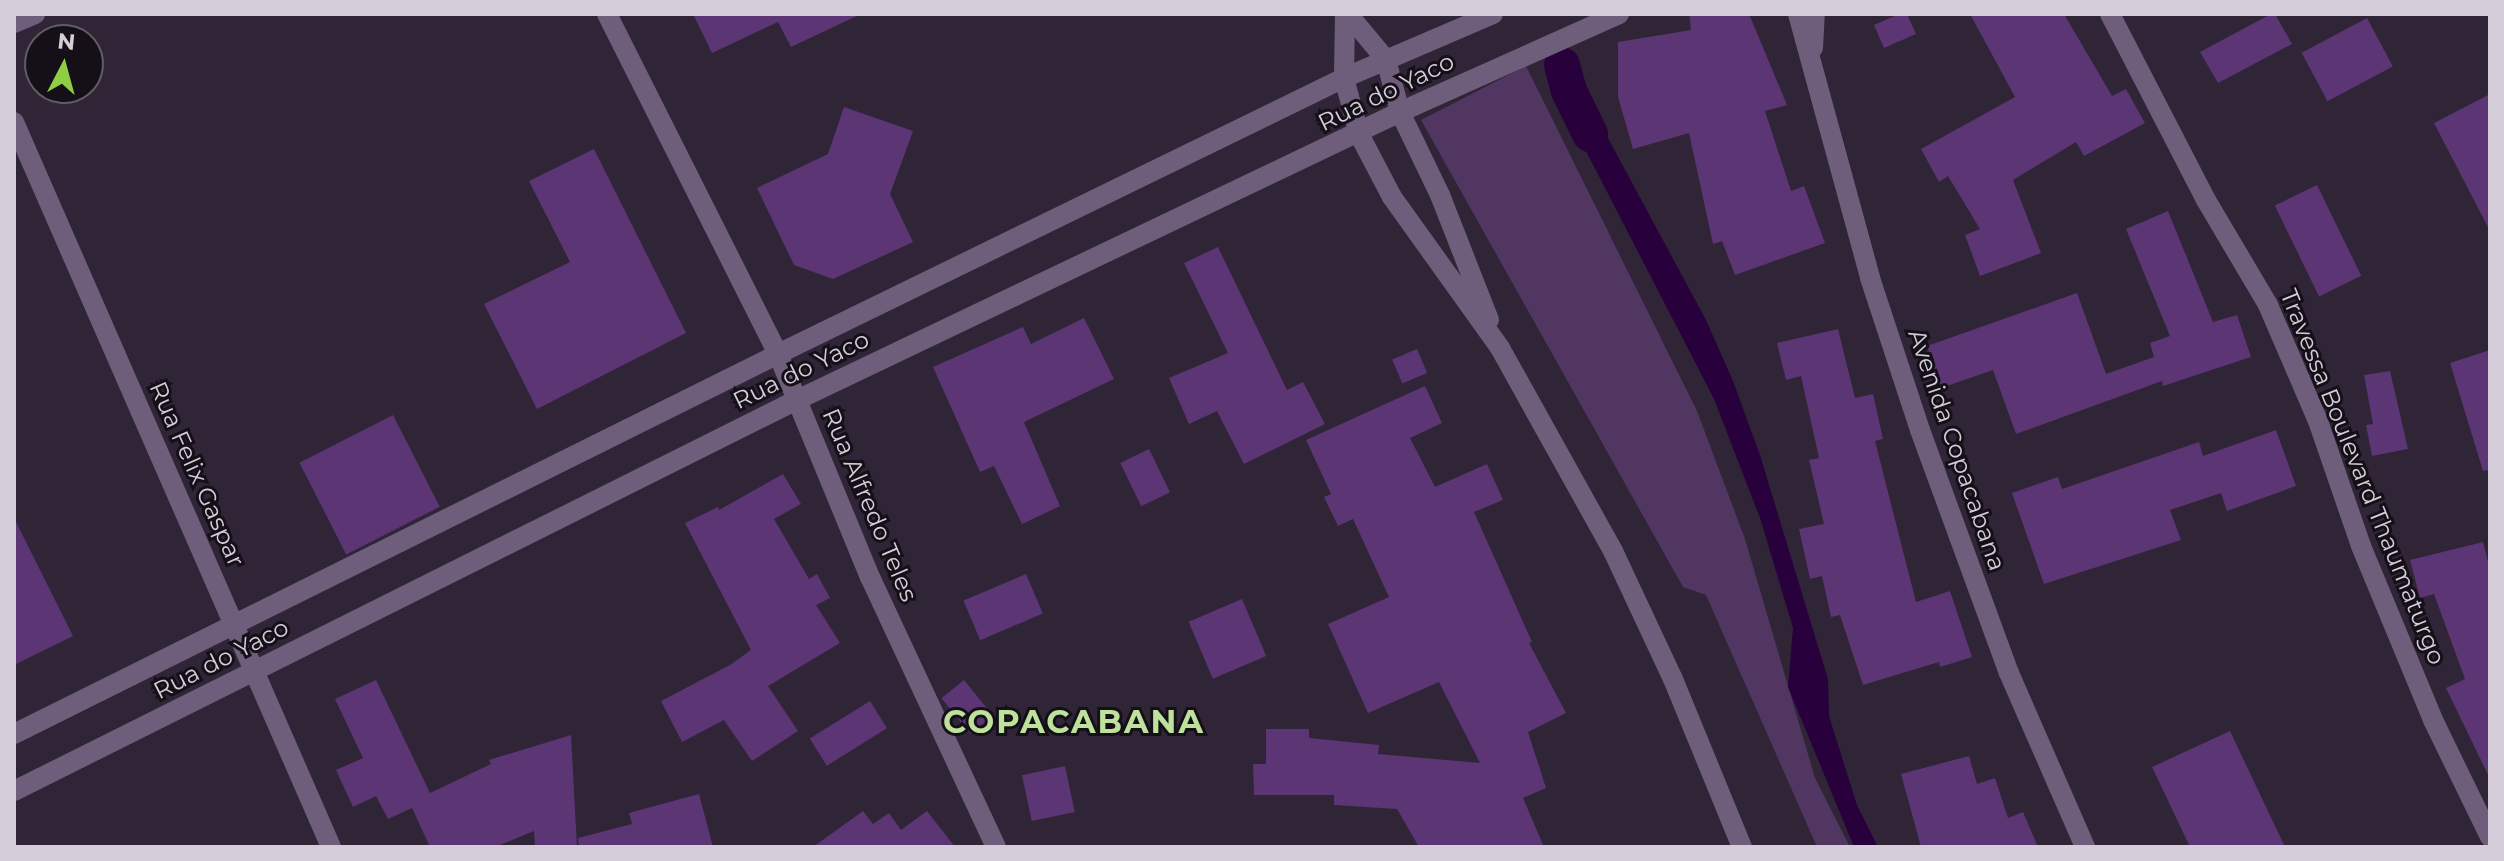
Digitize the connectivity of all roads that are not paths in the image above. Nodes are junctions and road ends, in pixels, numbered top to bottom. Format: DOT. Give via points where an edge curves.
graph roads {
  1 [pos="35,14"];
  2 [pos="607,14"];
  3 [pos="1346,14"];
  4 [pos="1493,14"];
  5 [pos="1619,14"];
  6 [pos="1786,14"];
  7 [pos="1798,14"];
  8 [pos="1815,14"];
  9 [pos="2110,14"];
  10 [pos="14,23"];
  11 [pos="1805,38"];
  12 [pos="1386,60"];
  13 [pos="1812,60"];
  14 [pos="1344,78"];
  15 [pos="1400,112"];
  16 [pos="14,122"];
  17 [pos="1359,134"];
  18 [pos="1500,348"];
  19 [pos="778,354"];
  20 [pos="797,400"];
  21 [pos="236,626"];
  22 [pos="253,673"];
  23 [pos="14,734"];
  24 [pos="14,791"];
  25 [pos="2490,837"];
  26 [pos="331,847"];
  27 [pos="996,847"];
  28 [pos="1742,847"];
  29 [pos="2085,847"];
  1 -- 10 [label="street"];
  2 -- 19 [label="street, Rua Alfredo Teles"];
  3 -- 12 [label="street"];
  3 -- 14 [label="street"];
  4 -- 12 [label="street, Rua do Yaco"];
  5 -- 15 [label="street, Rua do Yaco"];
  6 -- 11 [label="street"];
  7 -- 11 [label="street, Avenida Copacabana"];
  8 -- 13 [label="street, Avenida Copacabana"];
  9 -- 25 [label="street, Travessa Boulevard Thaumaturgo" via="2206,200 2268,305 2433,720"];
  11 -- 13 [label="street, Avenida Copacabana"];
  12 -- 14 [label="street, Rua do Yaco"];
  12 -- 15 [label="street"];
  13 -- 29 [label="street, Avenida Copacabana" via="1870,278 1920,430 2009,673"];
  14 -- 17 [label="street"];
  14 -- 19 [label="street, Rua do Yaco"];
  15 -- 17 [label="street, Rua do Yaco"];
  15 -- 18 [label="street" via="1440,195"];
  16 -- 21 [label="street, Rua Felix Gaspar"];
  17 -- 18 [label="street" via="1392,197"];
  17 -- 20 [label="street, Rua do Yaco"];
  18 -- 28 [label="street" via="1613,551"];
  19 -- 20 [label="street, Rua Alfredo Teles"];
  19 -- 21 [label="street, Rua do Yaco"];
  20 -- 22 [label="street, Rua do Yaco"];
  20 -- 27 [label="street, Rua Alfredo Teles" via="870,577"];
  21 -- 22 [label="street, Rua Felix Gaspar"];
  21 -- 23 [label="street, Rua do Yaco"];
  22 -- 24 [label="street, Rua do Yaco"];
  22 -- 26 [label="street, Rua Felix Gaspar"];
}
